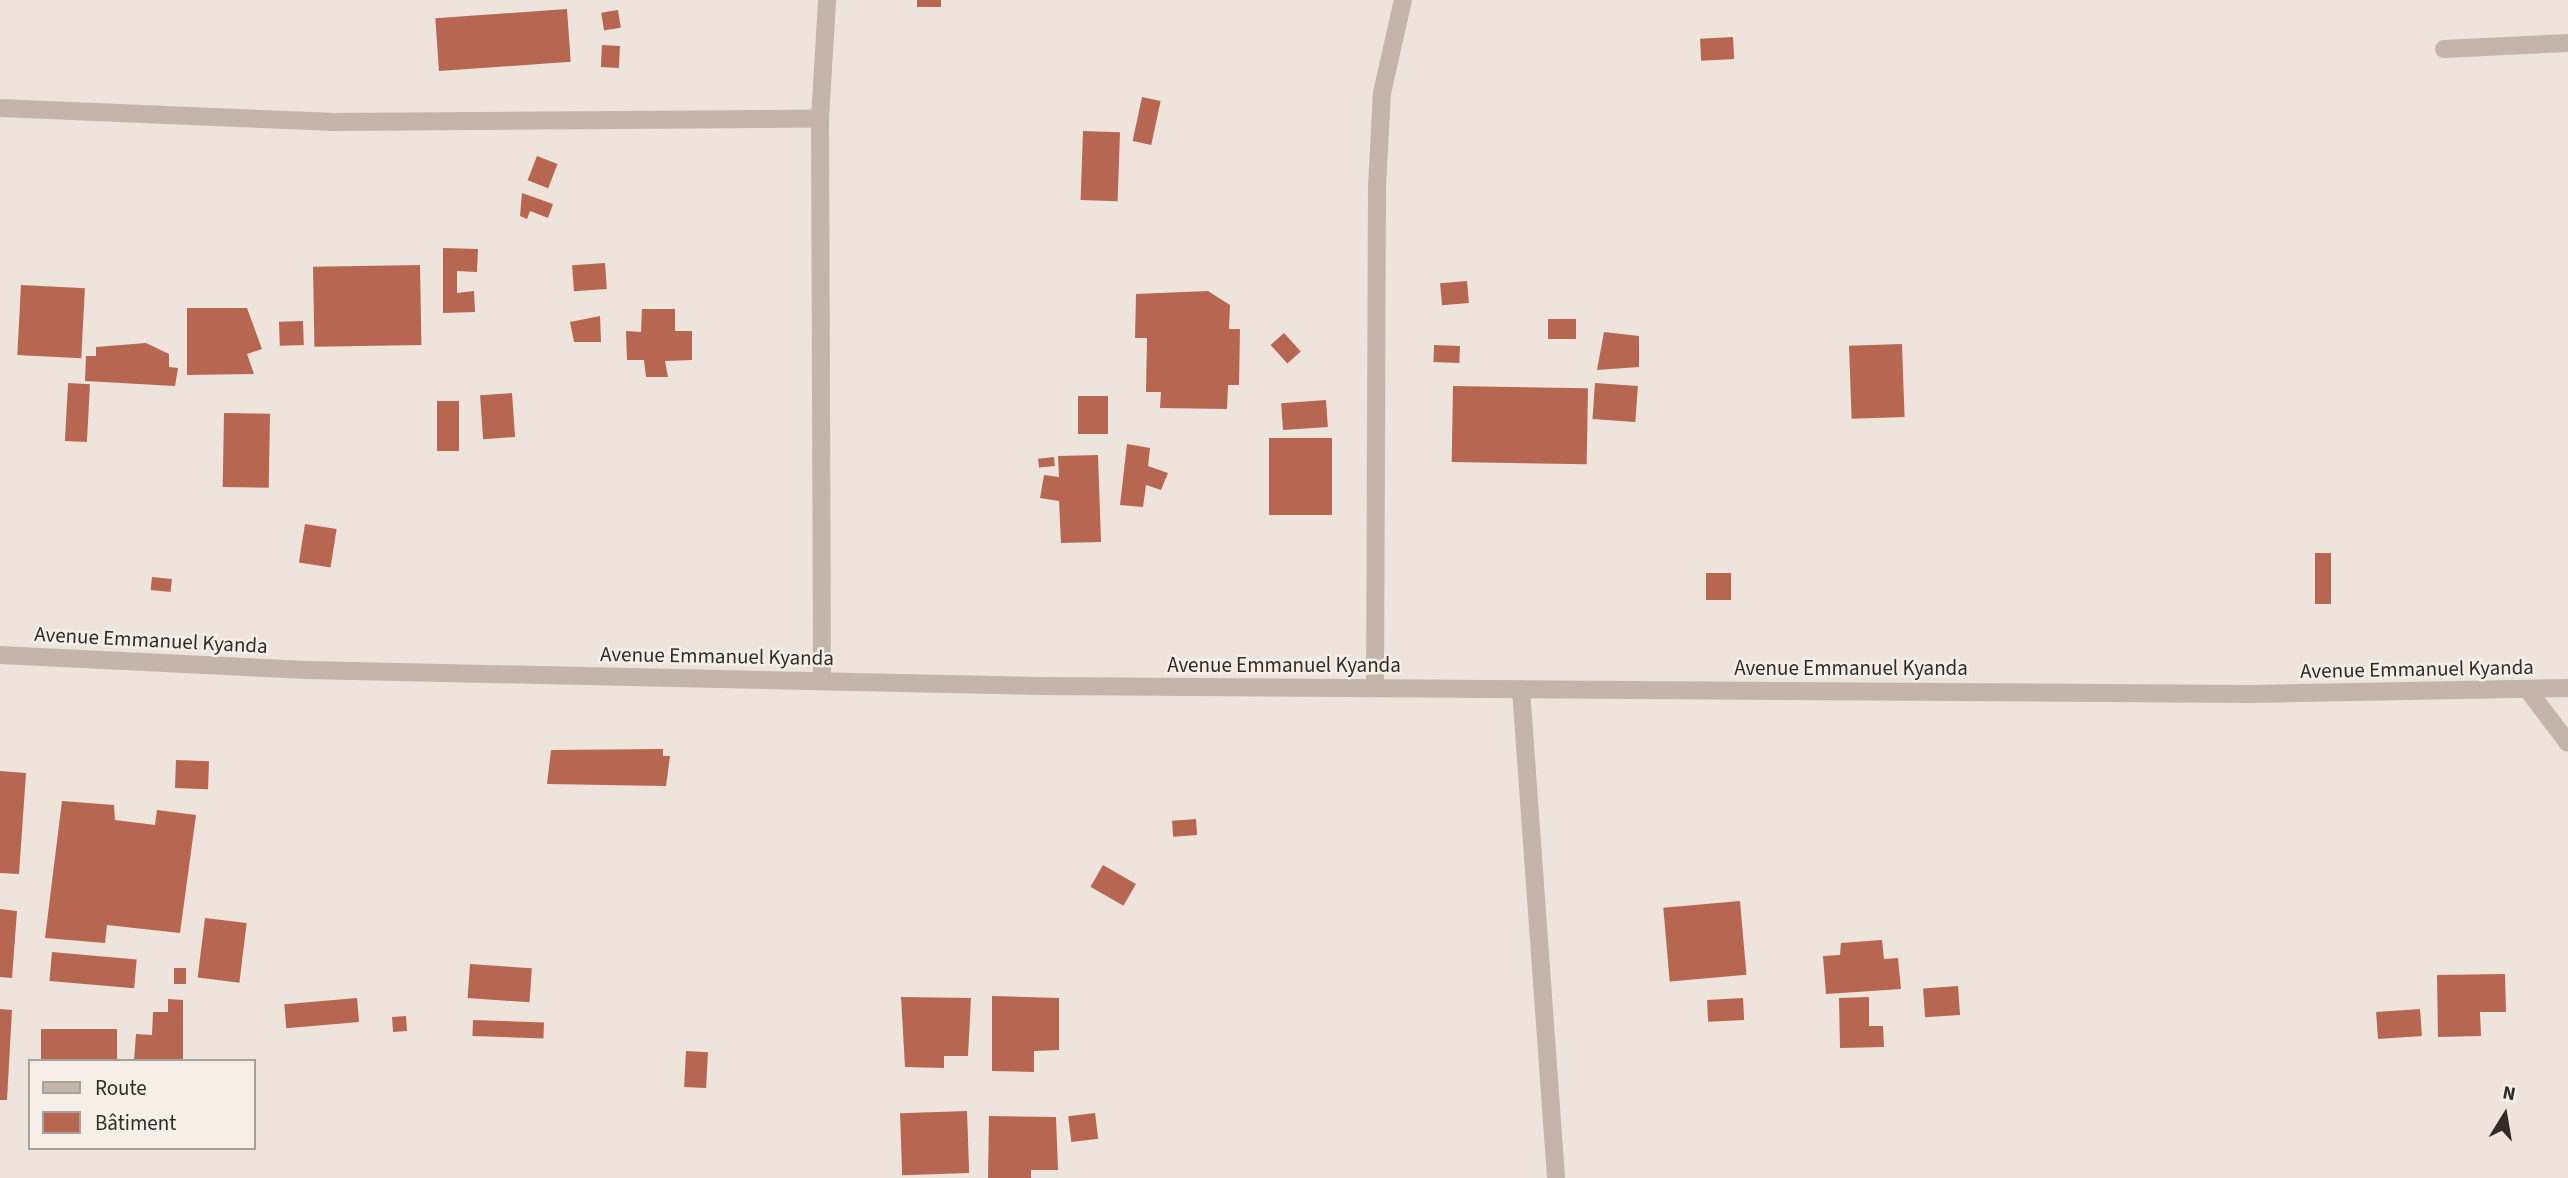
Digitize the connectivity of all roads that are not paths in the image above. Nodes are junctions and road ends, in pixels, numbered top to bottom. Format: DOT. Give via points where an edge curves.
graph roads {
  1 [pos="827,0"];
  2 [pos="1403,0"];
  3 [pos="2568,43"];
  4 [pos="2444,48"];
  5 [pos="0,108"];
  6 [pos="820,119"];
  7 [pos="0,655"];
  8 [pos="822,681"];
  9 [pos="1375,688"];
  10 [pos="2568,688"];
  11 [pos="1521,689"];
  12 [pos="2528,690"];
  13 [pos="2568,743"];
  14 [pos="1556,1178"];
  1 -- 6 [label="street"];
  2 -- 9 [label="street" via="1382,93 1377,187"];
  3 -- 4 [label="street"];
  5 -- 6 [label="street" via="331,122"];
  6 -- 8 [label="street"];
  7 -- 8 [label="street, Avenue Emmanuel Kyanda" via="308,670"];
  8 -- 9 [label="street, Avenue Emmanuel Kyanda"];
  9 -- 11 [label="street, Avenue Emmanuel Kyanda"];
  10 -- 12 [label="street, Avenue Emmanuel Kyanda"];
  11 -- 12 [label="street, Avenue Emmanuel Kyanda"];
  11 -- 14 [label="street"];
  12 -- 13 [label="street"];
}
